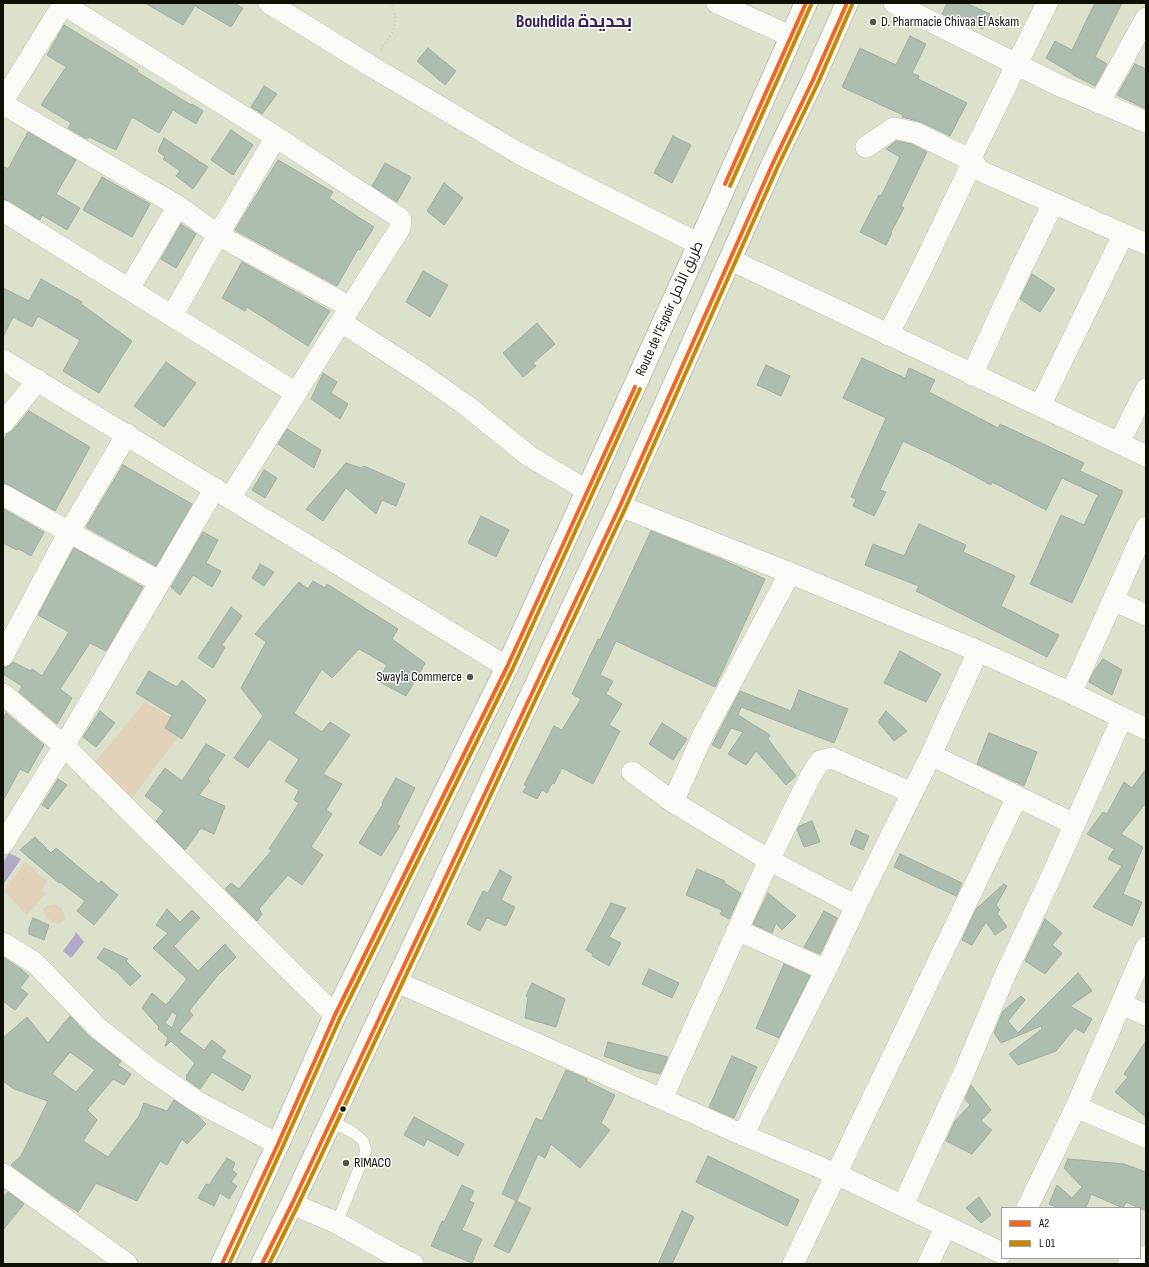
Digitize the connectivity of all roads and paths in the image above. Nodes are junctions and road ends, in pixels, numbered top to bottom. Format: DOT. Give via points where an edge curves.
graph roads {
  1 [pos="269,3"];
  2 [pos="391,3"];
  3 [pos="717,3"];
  4 [pos="806,3"];
  5 [pos="847,3"];
  6 [pos="894,3"];
  7 [pos="1047,3"];
  8 [pos="63,4"];
  9 [pos="1146,18"];
  10 [pos="790,36"];
  11 [pos="369,65"];
  12 [pos="1016,65"];
  13 [pos="3,102"];
  14 [pos="1099,103"];
  15 [pos="1146,122"];
  16 [pos="276,137"];
  17 [pos="866,147"];
  18 [pos="973,162"];
  19 [pos="1053,204"];
  20 [pos="178,206"];
  21 [pos="3,211"];
  22 [pos="218,235"];
  23 [pos="1123,236"];
  24 [pos="699,244"];
  25 [pos="1146,244"];
  26 [pos="731,260"];
  27 [pos="129,289"];
  28 [pos="346,314"];
  29 [pos="172,316"];
  30 [pos="888,335"];
  31 [pos="3,360"];
  32 [pos="972,375"];
  33 [pos="38,380"];
  34 [pos="1146,389"];
  35 [pos="296,393"];
  36 [pos="1040,406"];
  37 [pos="3,423"];
  38 [pos="127,434"];
  39 [pos="1119,444"];
  40 [pos="1146,456"];
  41 [pos="588,491"];
  42 [pos="222,493"];
  43 [pos="3,495"];
  44 [pos="620,506"];
  45 [pos="1146,527"];
  46 [pos="69,532"];
  47 [pos="790,573"];
  48 [pos="160,582"];
  49 [pos="1114,600"];
  50 [pos="1146,616"];
  51 [pos="978,651"];
  52 [pos="3,656"];
  53 [pos="507,667"];
  54 [pos="1071,693"];
  55 [pos="3,694"];
  56 [pos="1122,718"];
  57 [pos="1146,729"];
  58 [pos="64,746"];
  59 [pos="930,755"];
  60 [pos="632,772"];
  61 [pos="912,793"];
  62 [pos="1017,797"];
  63 [pos="673,802"];
  64 [pos="1074,824"];
  65 [pos="3,844"];
  66 [pos="769,860"];
  67 [pos="856,906"];
  68 [pos="737,930"];
  69 [pos="3,943"];
  70 [pos="1146,947"];
  71 [pos="826,970"];
  72 [pos="396,982"];
  73 [pos="1121,1004"];
  74 [pos="335,1015"];
  75 [pos="1146,1015"];
  76 [pos="662,1099"];
  77 [pos="1076,1107"];
  78 [pos="331,1121"];
  79 [pos="743,1135"];
  80 [pos="1146,1137"];
  81 [pos="278,1144"];
  82 [pos="3,1174"];
  83 [pos="836,1174"];
  84 [pos="292,1204"];
  85 [pos="903,1206"];
  86 [pos="1027,1207"];
  87 [pos="337,1223"];
  88 [pos="946,1226"];
  89 [pos="1001,1253"];
  90 [pos="1139,1259"];
  91 [pos="127,1264"];
  92 [pos="222,1264"];
  93 [pos="262,1264"];
  94 [pos="413,1264"];
  95 [pos="793,1264"];
  96 [pos="928,1264"];
  97 [pos="1128,1264"];
  1 -- 11 [label="street"];
  2 -- 11 [label="path" via="396,20 392,33"];
  3 -- 10 [label="street"];
  4 -- 10 [label="highway, Route de l’Espoir طريق الأمل"];
  5 -- 26 [label="highway"];
  6 -- 12 [label="street"];
  7 -- 12 [label="street"];
  8 -- 13 [label="street"];
  8 -- 16 [label="street"];
  9 -- 14 [label="street"];
  10 -- 24 [label="highway, Route de l’Espoir طريق الأمل"];
  11 -- 24 [label="street" via="520,154"];
  12 -- 14 [label="street"];
  12 -- 18 [label="street" via="973,153"];
  13 -- 20 [label="street"];
  14 -- 15 [label="street"];
  16 -- 22 [label="street"];
  16 -- 28 [label="street" via="401,220 400,228"];
  17 -- 18 [label="street" via="894,128 916,133"];
  18 -- 19 [label="street" via="985,173"];
  18 -- 30 [label="street"];
  19 -- 23 [label="street"];
  19 -- 32 [label="street"];
  20 -- 22 [label="street"];
  20 -- 27 [label="street"];
  21 -- 27 [label="street"];
  22 -- 28 [label="street"];
  22 -- 29 [label="street"];
  23 -- 25 [label="street"];
  23 -- 36 [label="street"];
  24 -- 41 [label="highway, Route de l’Espoir طريق الأمل"];
  26 -- 30 [label="street"];
  26 -- 44 [label="highway"];
  27 -- 29 [label="street"];
  28 -- 35 [label="street"];
  28 -- 41 [label="street" via="529,456"];
  29 -- 35 [label="street"];
  30 -- 32 [label="street"];
  31 -- 33 [label="street"];
  32 -- 36 [label="street"];
  33 -- 37 [label="street"];
  33 -- 38 [label="street"];
  34 -- 39 [label="street"];
  35 -- 42 [label="street"];
  36 -- 39 [label="street"];
  38 -- 42 [label="street"];
  38 -- 46 [label="street"];
  39 -- 40 [label="street"];
  41 -- 53 [label="highway, Route de l’Espoir طريق الأمل"];
  42 -- 48 [label="street"];
  42 -- 53 [label="street"];
  43 -- 46 [label="street"];
  44 -- 47 [label="street"];
  44 -- 72 [label="highway"];
  45 -- 49 [label="street"];
  46 -- 48 [label="street"];
  46 -- 52 [label="street"];
  47 -- 51 [label="street"];
  47 -- 63 [label="street" via="706,729"];
  48 -- 58 [label="street"];
  49 -- 50 [label="street"];
  49 -- 54 [label="street"];
  51 -- 54 [label="street"];
  51 -- 59 [label="street"];
  53 -- 74 [label="highway, Route de l’Espoir طريق الأمل"];
  54 -- 56 [label="street"];
  55 -- 58 [label="street"];
  56 -- 57 [label="street"];
  56 -- 64 [label="street"];
  58 -- 65 [label="street"];
  58 -- 74 [label="street"];
  59 -- 61 [label="street"];
  59 -- 62 [label="street"];
  60 -- 63 [label="street"];
  61 -- 66 [label="street" via="832,758 820,761"];
  61 -- 67 [label="street"];
  62 -- 64 [label="street"];
  62 -- 83 [label="street"];
  63 -- 66 [label="street"];
  64 -- 85 [label="street"];
  66 -- 67 [label="street"];
  66 -- 68 [label="street"];
  67 -- 71 [label="street"];
  68 -- 71 [label="street"];
  68 -- 76 [label="street"];
  69 -- 81 [label="street" via="34,963 98,1028 151,1070 196,1101"];
  70 -- 73 [label="street"];
  71 -- 79 [label="street"];
  72 -- 76 [label="street"];
  72 -- 78 [label="highway"];
  73 -- 75 [label="street"];
  73 -- 77 [label="street"];
  74 -- 81 [label="highway, Route de l’Espoir طريق الأمل"];
  76 -- 79 [label="street"];
  77 -- 80 [label="street"];
  77 -- 86 [label="street"];
  78 -- 84 [label="highway"];
  78 -- 87 [label="lane" via="354,1133 363,1141 366,1151"];
  79 -- 83 [label="street"];
  81 -- 92 [label="highway, Route de l’Espoir طريق الأمل"];
  82 -- 91 [label="street"];
  83 -- 85 [label="street"];
  83 -- 95 [label="street"];
  84 -- 87 [label="street"];
  84 -- 93 [label="highway"];
  85 -- 88 [label="street"];
  87 -- 94 [label="street"];
  88 -- 89 [label="street"];
  88 -- 96 [label="street"];
  90 -- 97 [label="street"];
}
